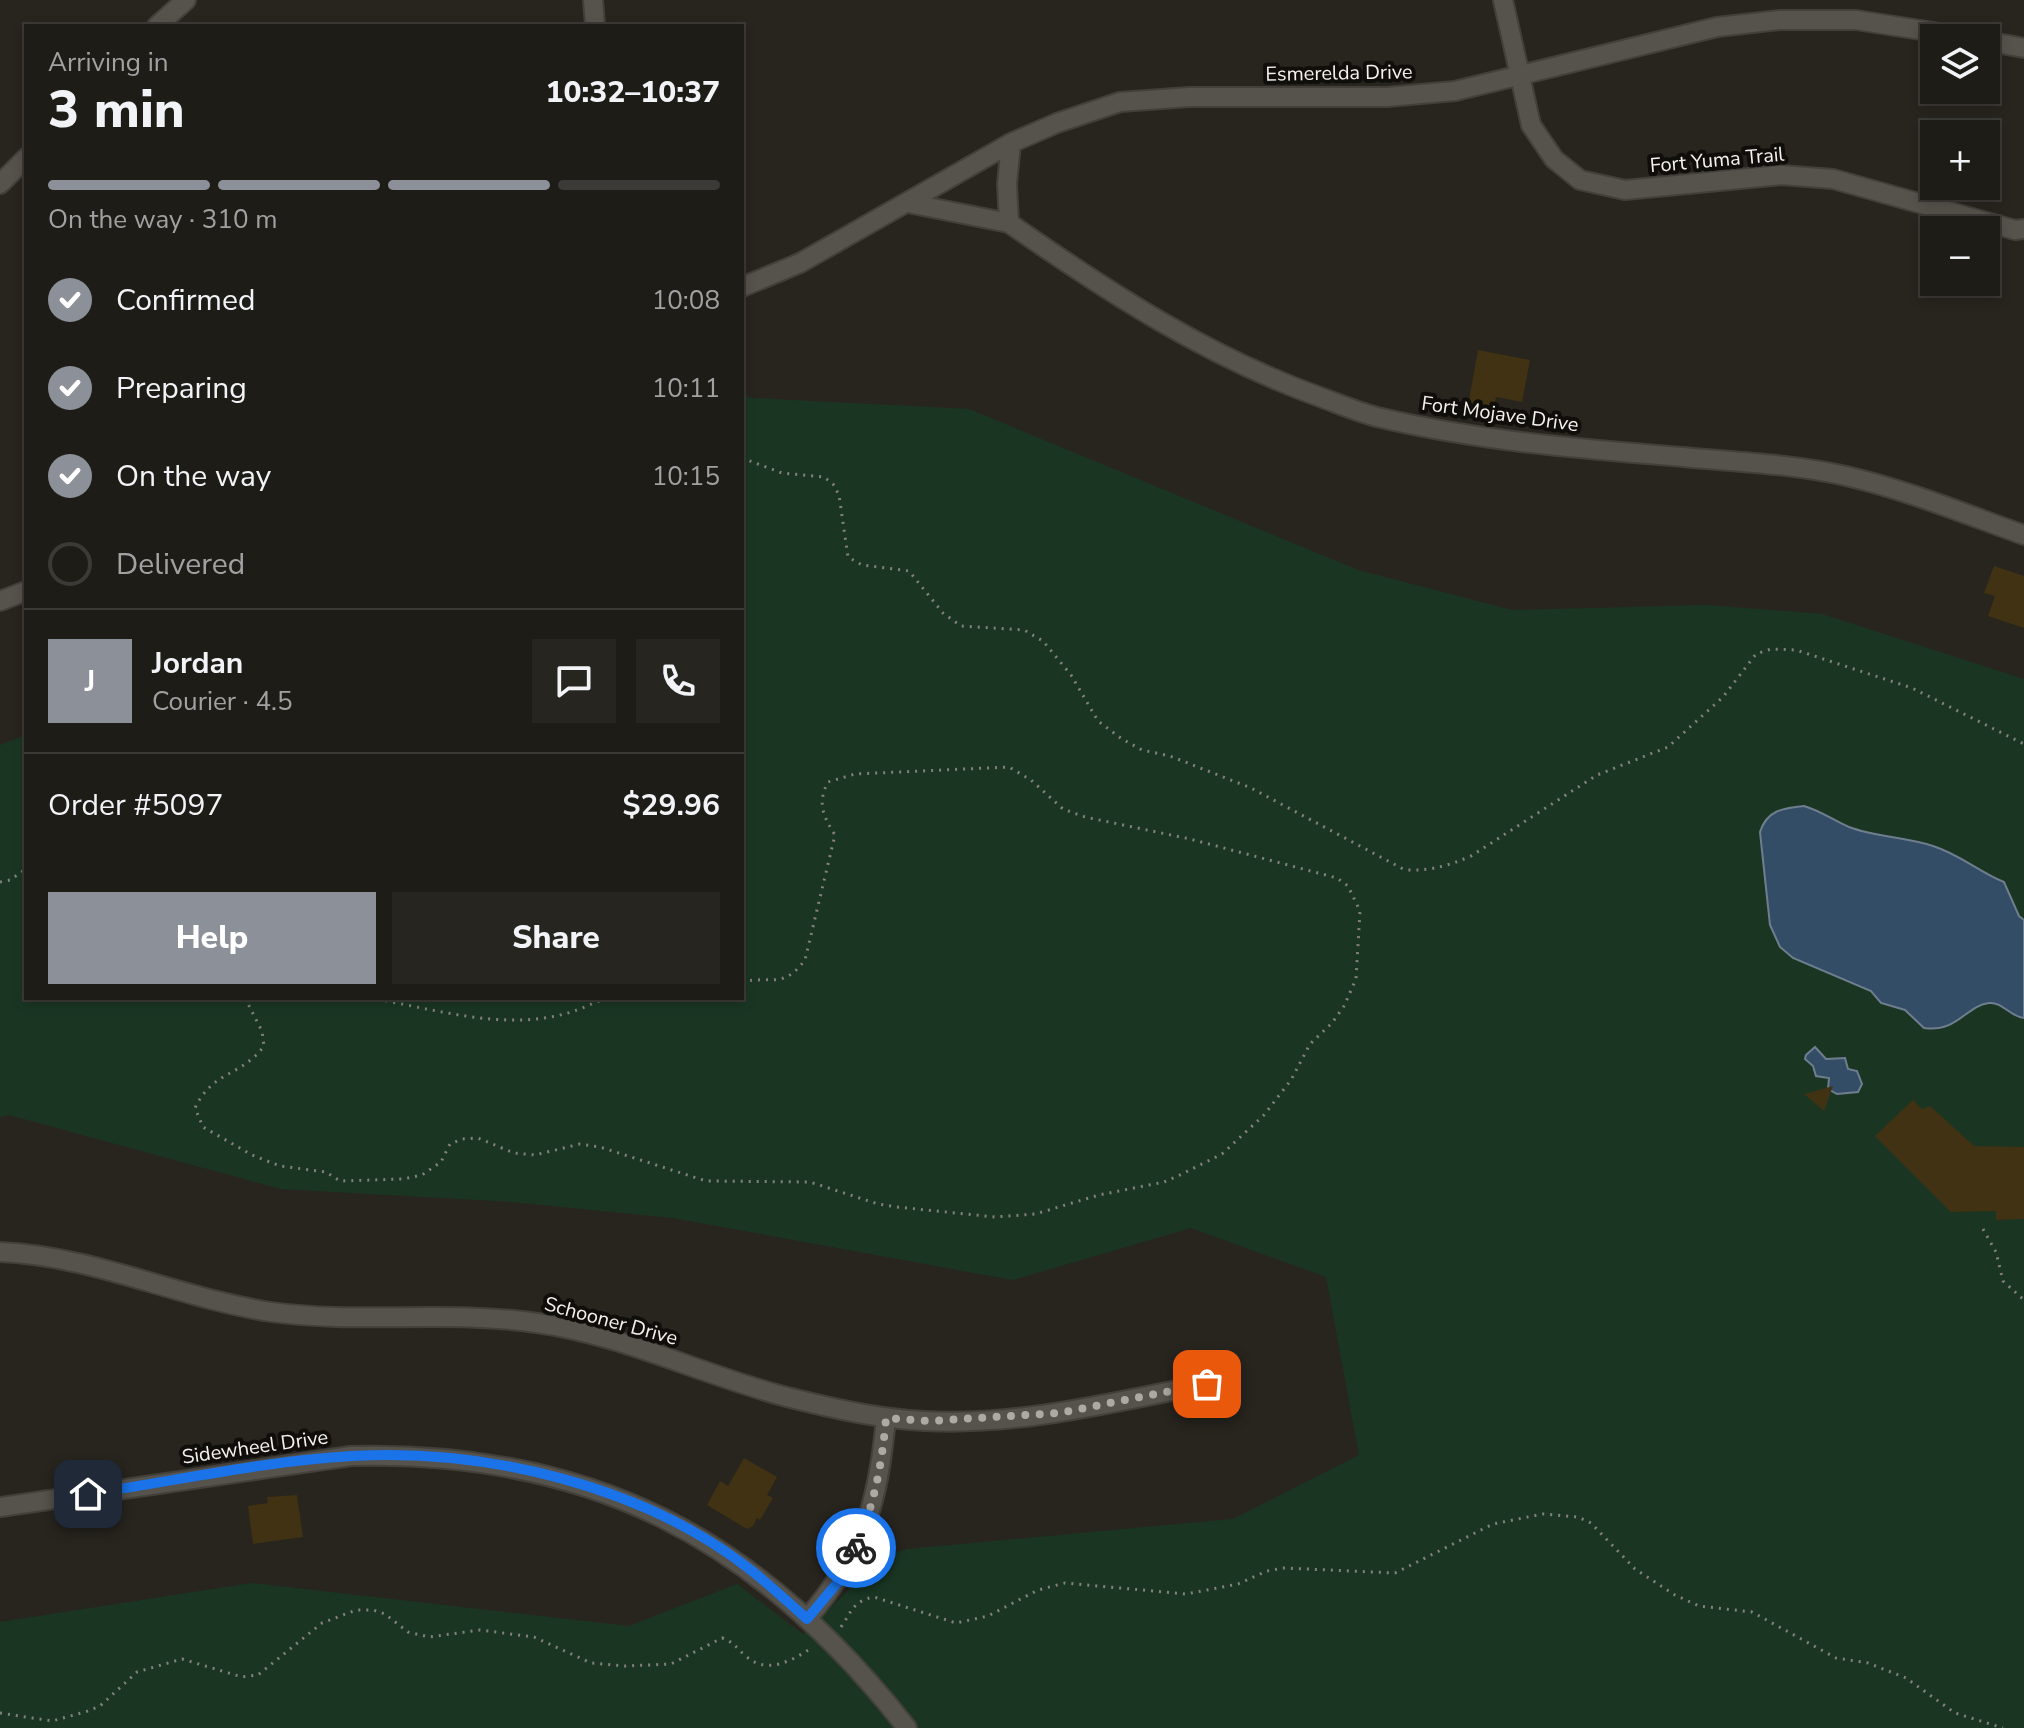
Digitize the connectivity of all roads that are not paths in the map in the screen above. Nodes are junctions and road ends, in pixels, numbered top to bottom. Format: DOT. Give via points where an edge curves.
graph roads {
  1 [pos="186,0"];
  2 [pos="593,0"];
  3 [pos="1503,0"];
  4 [pos="159,24"];
  5 [pos="595,24"];
  6 [pos="1920,30"];
  7 [pos="2000,44"];
  8 [pos="2024,48"];
  9 [pos="1520,76"];
  10 [pos="1011,143"];
  11 [pos="24,160"];
  12 [pos="0,184"];
  13 [pos="908,203"];
  14 [pos="1009,223"];
  15 [pos="2024,229"];
  16 [pos="744,286"];
  17 [pos="2024,535"];
  18 [pos="24,592"];
  19 [pos="0,601"];
  20 [pos="0,1252"];
  21 [pos="1207,1384"];
  22 [pos="886,1418"];
  23 [pos="0,1507"];
  24 [pos="807,1619"];
  25 [pos="907,1728"];
  1 -- 4 [label="street"];
  2 -- 5 [label="street"];
  3 -- 9 [label="street, Fort Yuma Trail"];
  6 -- 9 [label="street, Esmerelda Drive" via="1856,20 1717,27"];
  7 -- 8 [label="street"];
  9 -- 10 [label="street, Esmerelda Drive" via="1455,91 1387,97 1120,102"];
  9 -- 15 [label="street, Fort Yuma Trail" via="1531,125 1554,159 1580,180 1625,190 1781,175 1833,179"];
  10 -- 13 [label="street, Esmerelda Drive"];
  10 -- 14 [label="street"];
  11 -- 12 [label="street"];
  13 -- 14 [label="street"];
  13 -- 16 [label="street, Esmerelda Drive" via="800,263"];
  14 -- 17 [label="street, Fort Mojave Drive" via="1108,292 1194,342 1282,383 1375,416 1557,447 1846,476"];
  18 -- 19 [label="street"];
  20 -- 22 [label="street, Schooner Drive" via="77,1262 270,1312 538,1323 605,1338 789,1398"];
  21 -- 22 [label="street, Schooner Drive" via="1059,1413 929,1421"];
  22 -- 24 [label="street" via="882,1468 870,1516 838,1582"];
  23 -- 24 [label="street, Sidewheel Drive" via="351,1456 464,1459 563,1480 687,1529 750,1569"];
  24 -- 25 [label="street, Sidewheel Drive" via="845,1653"];
}
